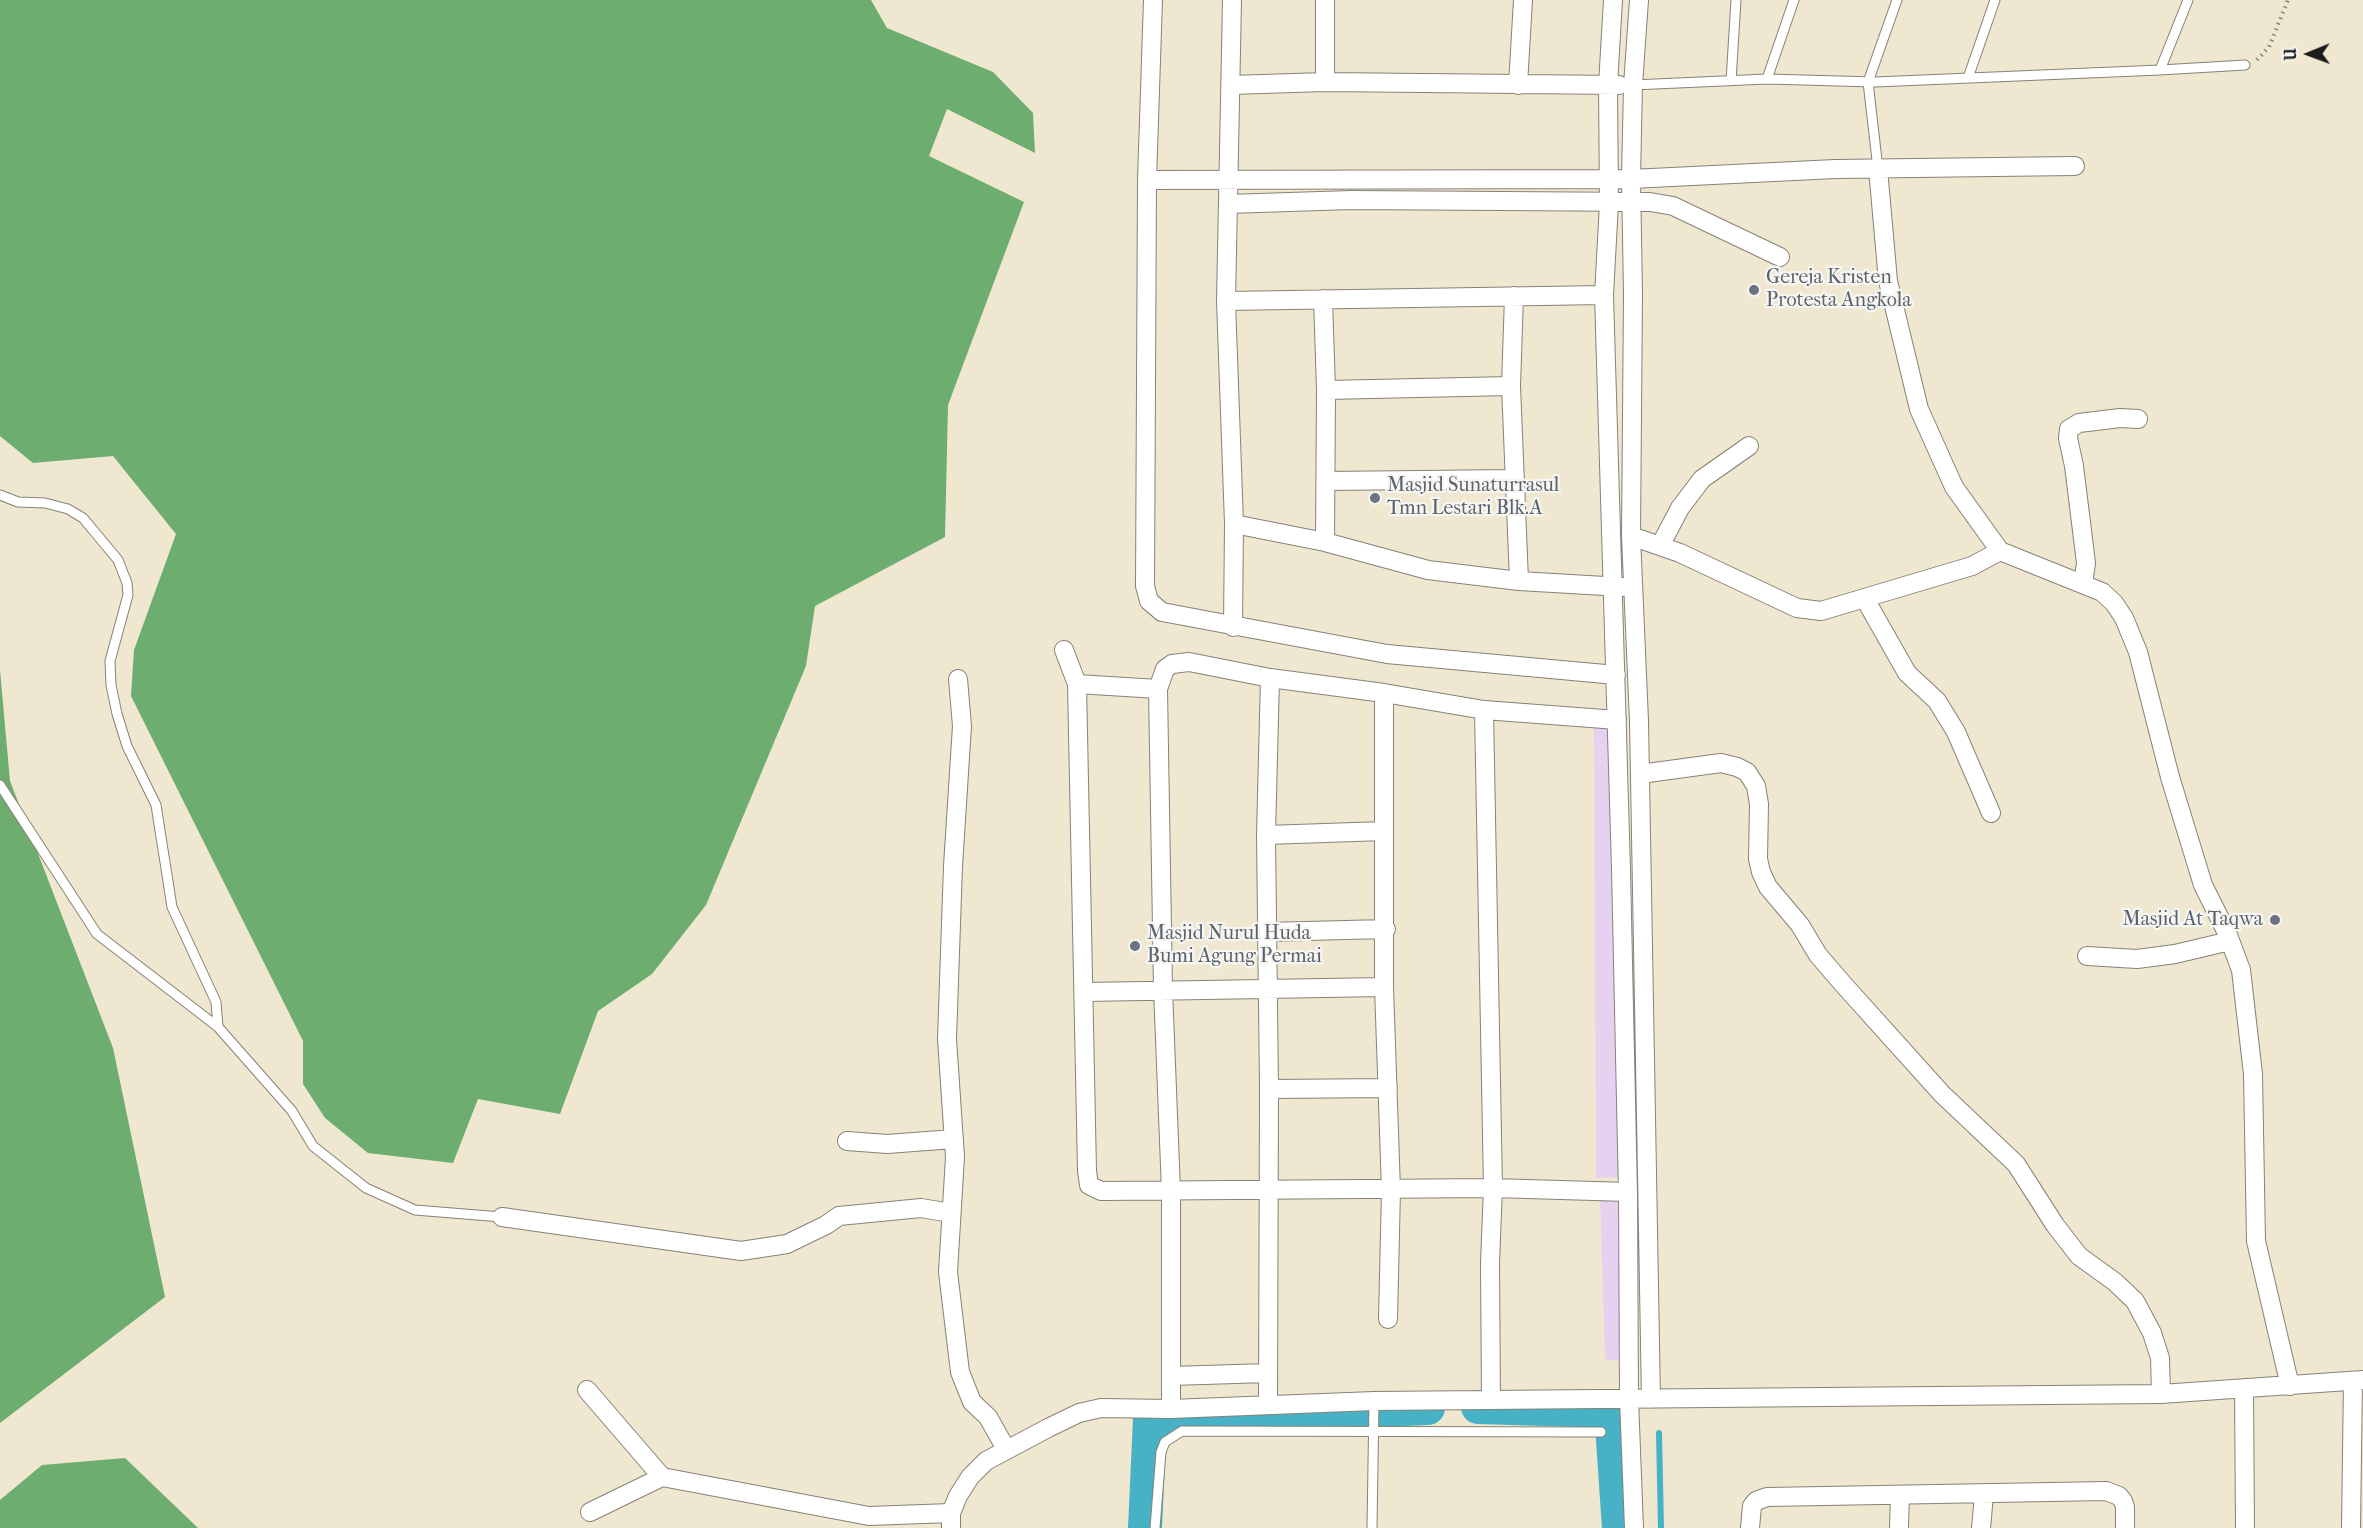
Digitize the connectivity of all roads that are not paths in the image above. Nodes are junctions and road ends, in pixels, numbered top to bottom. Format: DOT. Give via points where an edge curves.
graph roads {
  1 [pos="1152,0"];
  2 [pos="1232,0"];
  3 [pos="1325,0"];
  4 [pos="1523,0"];
  5 [pos="1612,0"];
  6 [pos="1639,0"];
  7 [pos="1736,0"];
  8 [pos="1794,0"];
  9 [pos="1897,0"];
  10 [pos="1995,0"];
  11 [pos="2188,0"];
  12 [pos="2245,65"];
  13 [pos="2160,70"];
  14 [pos="1968,78"];
  15 [pos="1767,79"];
  16 [pos="1731,81"];
  17 [pos="1325,82"];
  18 [pos="1868,82"];
  19 [pos="1231,85"];
  20 [pos="1518,85"];
  21 [pos="1608,85"];
  22 [pos="1633,85"];
  23 [pos="2075,166"];
  24 [pos="1878,169"];
  25 [pos="1607,178"];
  26 [pos="1630,179"];
  27 [pos="1147,180"];
  28 [pos="1229,180"];
  29 [pos="1609,202"];
  30 [pos="1631,203"];
  31 [pos="1228,204"];
  32 [pos="1780,257"];
  33 [pos="1604,295"];
  34 [pos="1514,296"];
  35 [pos="1323,299"];
  36 [pos="1226,301"];
  37 [pos="1511,386"];
  38 [pos="1326,390"];
  39 [pos="2138,419"];
  40 [pos="1749,446"];
  41 [pos="1514,478"];
  42 [pos="1326,481"];
  43 [pos="0,495"];
  44 [pos="1234,524"];
  45 [pos="1631,536"];
  46 [pos="1325,542"];
  47 [pos="1660,546"];
  48 [pos="2001,551"];
  49 [pos="1519,581"];
  50 [pos="2083,584"];
  51 [pos="1612,586"];
  52 [pos="1635,587"];
  53 [pos="1865,599"];
  54 [pos="1233,627"];
  55 [pos="1064,650"];
  56 [pos="1616,675"];
  57 [pos="1270,678"];
  58 [pos="958,679"];
  59 [pos="1077,684"];
  60 [pos="1158,689"];
  61 [pos="1384,693"];
  62 [pos="1484,710"];
  63 [pos="1617,720"];
  64 [pos="1640,774"];
  65 [pos="0,785"];
  66 [pos="1991,813"];
  67 [pos="1384,831"];
  68 [pos="1266,835"];
  69 [pos="1386,929"];
  70 [pos="1266,932"];
  71 [pos="2230,940"];
  72 [pos="2087,956"];
  73 [pos="1384,987"];
  74 [pos="1163,989"];
  75 [pos="1267,989"];
  76 [pos="1084,992"];
  77 [pos="218,1027"];
  78 [pos="1388,1088"];
  79 [pos="1269,1089"];
  80 [pos="954,1139"];
  81 [pos="847,1141"];
  82 [pos="1268,1188"];
  83 [pos="1492,1188"];
  84 [pos="1391,1190"];
  85 [pos="1171,1191"];
  86 [pos="1628,1192"];
  87 [pos="951,1213"];
  88 [pos="502,1217"];
  89 [pos="1388,1319"];
  90 [pos="1268,1373"];
  91 [pos="1171,1376"];
  92 [pos="2358,1381"];
  93 [pos="2290,1386"];
  94 [pos="2244,1388"];
  95 [pos="587,1390"];
  96 [pos="2161,1394"];
  97 [pos="1629,1399"];
  98 [pos="1651,1399"];
  99 [pos="1491,1400"];
  100 [pos="1268,1405"];
  101 [pos="1171,1409"];
  102 [pos="1373,1409"];
  103 [pos="1372,1432"];
  104 [pos="1601,1432"];
  105 [pos="2357,1436"];
  106 [pos="1006,1449"];
  107 [pos="662,1477"];
  108 [pos="1900,1495"];
  109 [pos="1984,1495"];
  110 [pos="590,1512"];
  111 [pos="951,1520"];
  112 [pos="1155,1528"];
  113 [pos="1372,1528"];
  114 [pos="1634,1528"];
  115 [pos="1750,1528"];
  116 [pos="1899,1528"];
  117 [pos="1981,1528"];
  118 [pos="2125,1528"];
  119 [pos="2245,1528"];
  120 [pos="2351,1528"];
  1 -- 27 [label="street"];
  2 -- 19 [label="street"];
  3 -- 17 [label="street"];
  4 -- 20 [label="street"];
  5 -- 21 [label="street"];
  6 -- 22 [label="street"];
  7 -- 16 [label="lane"];
  8 -- 15 [label="lane"];
  9 -- 18 [label="lane"];
  10 -- 14 [label="lane"];
  11 -- 13 [label="lane"];
  12 -- 13 [label="lane"];
  13 -- 14 [label="lane"];
  14 -- 18 [label="lane"];
  15 -- 16 [label="lane"];
  15 -- 18 [label="lane"];
  16 -- 22 [label="lane"];
  17 -- 19 [label="street"];
  17 -- 20 [label="street"];
  18 -- 24 [label="lane"];
  19 -- 28 [label="street"];
  20 -- 21 [label="street"];
  21 -- 22 [label="street"];
  21 -- 25 [label="street"];
  22 -- 26 [label="street"];
  23 -- 24 [label="street"];
  24 -- 26 [label="street"];
  24 -- 48 [label="street" via="1888,281 1919,409 1954,487"];
  25 -- 26 [label="street"];
  25 -- 28 [label="street"];
  25 -- 29 [label="street"];
  26 -- 30 [label="street"];
  27 -- 28 [label="street"];
  27 -- 54 [label="street" via="1146,593 1162,612"];
  28 -- 31 [label="street"];
  29 -- 30 [label="street"];
  29 -- 31 [label="street" via="1351,200"];
  29 -- 33 [label="street"];
  30 -- 32 [label="street" via="1673,206"];
  30 -- 45 [label="street"];
  31 -- 36 [label="street"];
  33 -- 34 [label="street"];
  33 -- 51 [label="street"];
  34 -- 35 [label="street"];
  34 -- 37 [label="street"];
  35 -- 36 [label="street"];
  35 -- 38 [label="street"];
  36 -- 44 [label="street"];
  37 -- 38 [label="street"];
  37 -- 41 [label="street"];
  38 -- 42 [label="street"];
  39 -- 50 [label="street" via="2079,423 2069,429 2086,563"];
  40 -- 47 [label="street" via="1702,478"];
  41 -- 42 [label="street"];
  41 -- 49 [label="street"];
  42 -- 46 [label="street"];
  43 -- 77 [label="lane" via="18,502 68,509 83,518 118,560 128,595 110,661 117,714 127,746 156,805 172,907 216,1002"];
  44 -- 46 [label="street"];
  44 -- 54 [label="street"];
  45 -- 47 [label="street"];
  45 -- 52 [label="street"];
  46 -- 49 [label="street" via="1428,570"];
  47 -- 53 [label="street" via="1797,608 1821,611"];
  48 -- 50 [label="street"];
  48 -- 53 [label="street" via="1972,566"];
  49 -- 51 [label="street"];
  50 -- 71 [label="street" via="2102,592 2124,618 2138,652 2203,885"];
  51 -- 52 [label="street"];
  51 -- 56 [label="street"];
  52 -- 64 [label="street"];
  53 -- 66 [label="street" via="1907,673 1937,701 1956,732"];
  54 -- 56 [label="street" via="1387,654"];
  55 -- 59 [label="street"];
  56 -- 63 [label="street"];
  57 -- 60 [label="street" via="1189,662 1172,664 1166,669"];
  57 -- 61 [label="street"];
  57 -- 68 [label="street"];
  58 -- 80 [label="street" via="962,726 947,1039"];
  59 -- 60 [label="street"];
  59 -- 76 [label="street"];
  60 -- 74 [label="street"];
  61 -- 62 [label="street"];
  61 -- 67 [label="street"];
  62 -- 63 [label="street"];
  62 -- 83 [label="street"];
  63 -- 86 [label="street"];
  64 -- 96 [label="street" via="1721,763 1747,772 1756,786 1758,859 1768,887 1843,984 1942,1094 2016,1164 2079,1256 2135,1300 2160,1358"];
  64 -- 98 [label="street"];
  65 -- 77 [label="lane" via="97,934"];
  67 -- 68 [label="street"];
  67 -- 69 [label="street"];
  68 -- 70 [label="street"];
  69 -- 70 [label="street"];
  69 -- 73 [label="street"];
  70 -- 75 [label="street"];
  71 -- 72 [label="street" via="2137,959"];
  71 -- 93 [label="street" via="2241,970 2253,1074 2256,1241"];
  73 -- 75 [label="street"];
  73 -- 78 [label="street"];
  74 -- 75 [label="street"];
  74 -- 76 [label="street"];
  74 -- 85 [label="street"];
  75 -- 79 [label="street"];
  76 -- 85 [label="street" via="1088,1182 1101,1191"];
  77 -- 88 [label="lane" via="292,1111 313,1146 366,1188 415,1210"];
  78 -- 79 [label="street"];
  78 -- 84 [label="street"];
  79 -- 82 [label="street"];
  80 -- 81 [label="street" via="887,1144"];
  80 -- 87 [label="street"];
  82 -- 84 [label="street"];
  82 -- 85 [label="street"];
  82 -- 90 [label="street"];
  83 -- 84 [label="street"];
  83 -- 86 [label="street"];
  83 -- 99 [label="street"];
  84 -- 89 [label="street"];
  85 -- 91 [label="street"];
  86 -- 97 [label="street"];
  87 -- 88 [label="street" via="921,1208 839,1216 787,1244 741,1251"];
  87 -- 106 [label="street" via="948,1272 960,1372 972,1402 988,1417"];
  90 -- 91 [label="street"];
  90 -- 100 [label="street"];
  91 -- 101 [label="street"];
  92 -- 93 [label="street"];
  92 -- 105 [label="street"];
  93 -- 94 [label="street"];
  94 -- 96 [label="street"];
  94 -- 119 [label="street"];
  95 -- 107 [label="street"];
  96 -- 98 [label="street"];
  97 -- 98 [label="street"];
  97 -- 99 [label="street"];
  97 -- 114 [label="street"];
  99 -- 102 [label="street"];
  100 -- 101 [label="street"];
  100 -- 102 [label="street"];
  101 -- 106 [label="street" via="1101,1408 1079,1413"];
  102 -- 103 [label="lane"];
  103 -- 104 [label="lane"];
  103 -- 112 [label="lane" via="1182,1431 1166,1442 1161,1452"];
  103 -- 113 [label="lane"];
  105 -- 120 [label="street"];
  106 -- 111 [label="street" via="970,1477 958,1496"];
  107 -- 110 [label="street"];
  107 -- 111 [label="street" via="869,1516"];
  108 -- 109 [label="street"];
  108 -- 115 [label="street" via="1767,1497 1752,1506"];
  108 -- 116 [label="street"];
  109 -- 117 [label="street"];
  109 -- 118 [label="street" via="2114,1493 2126,1507"];
}
